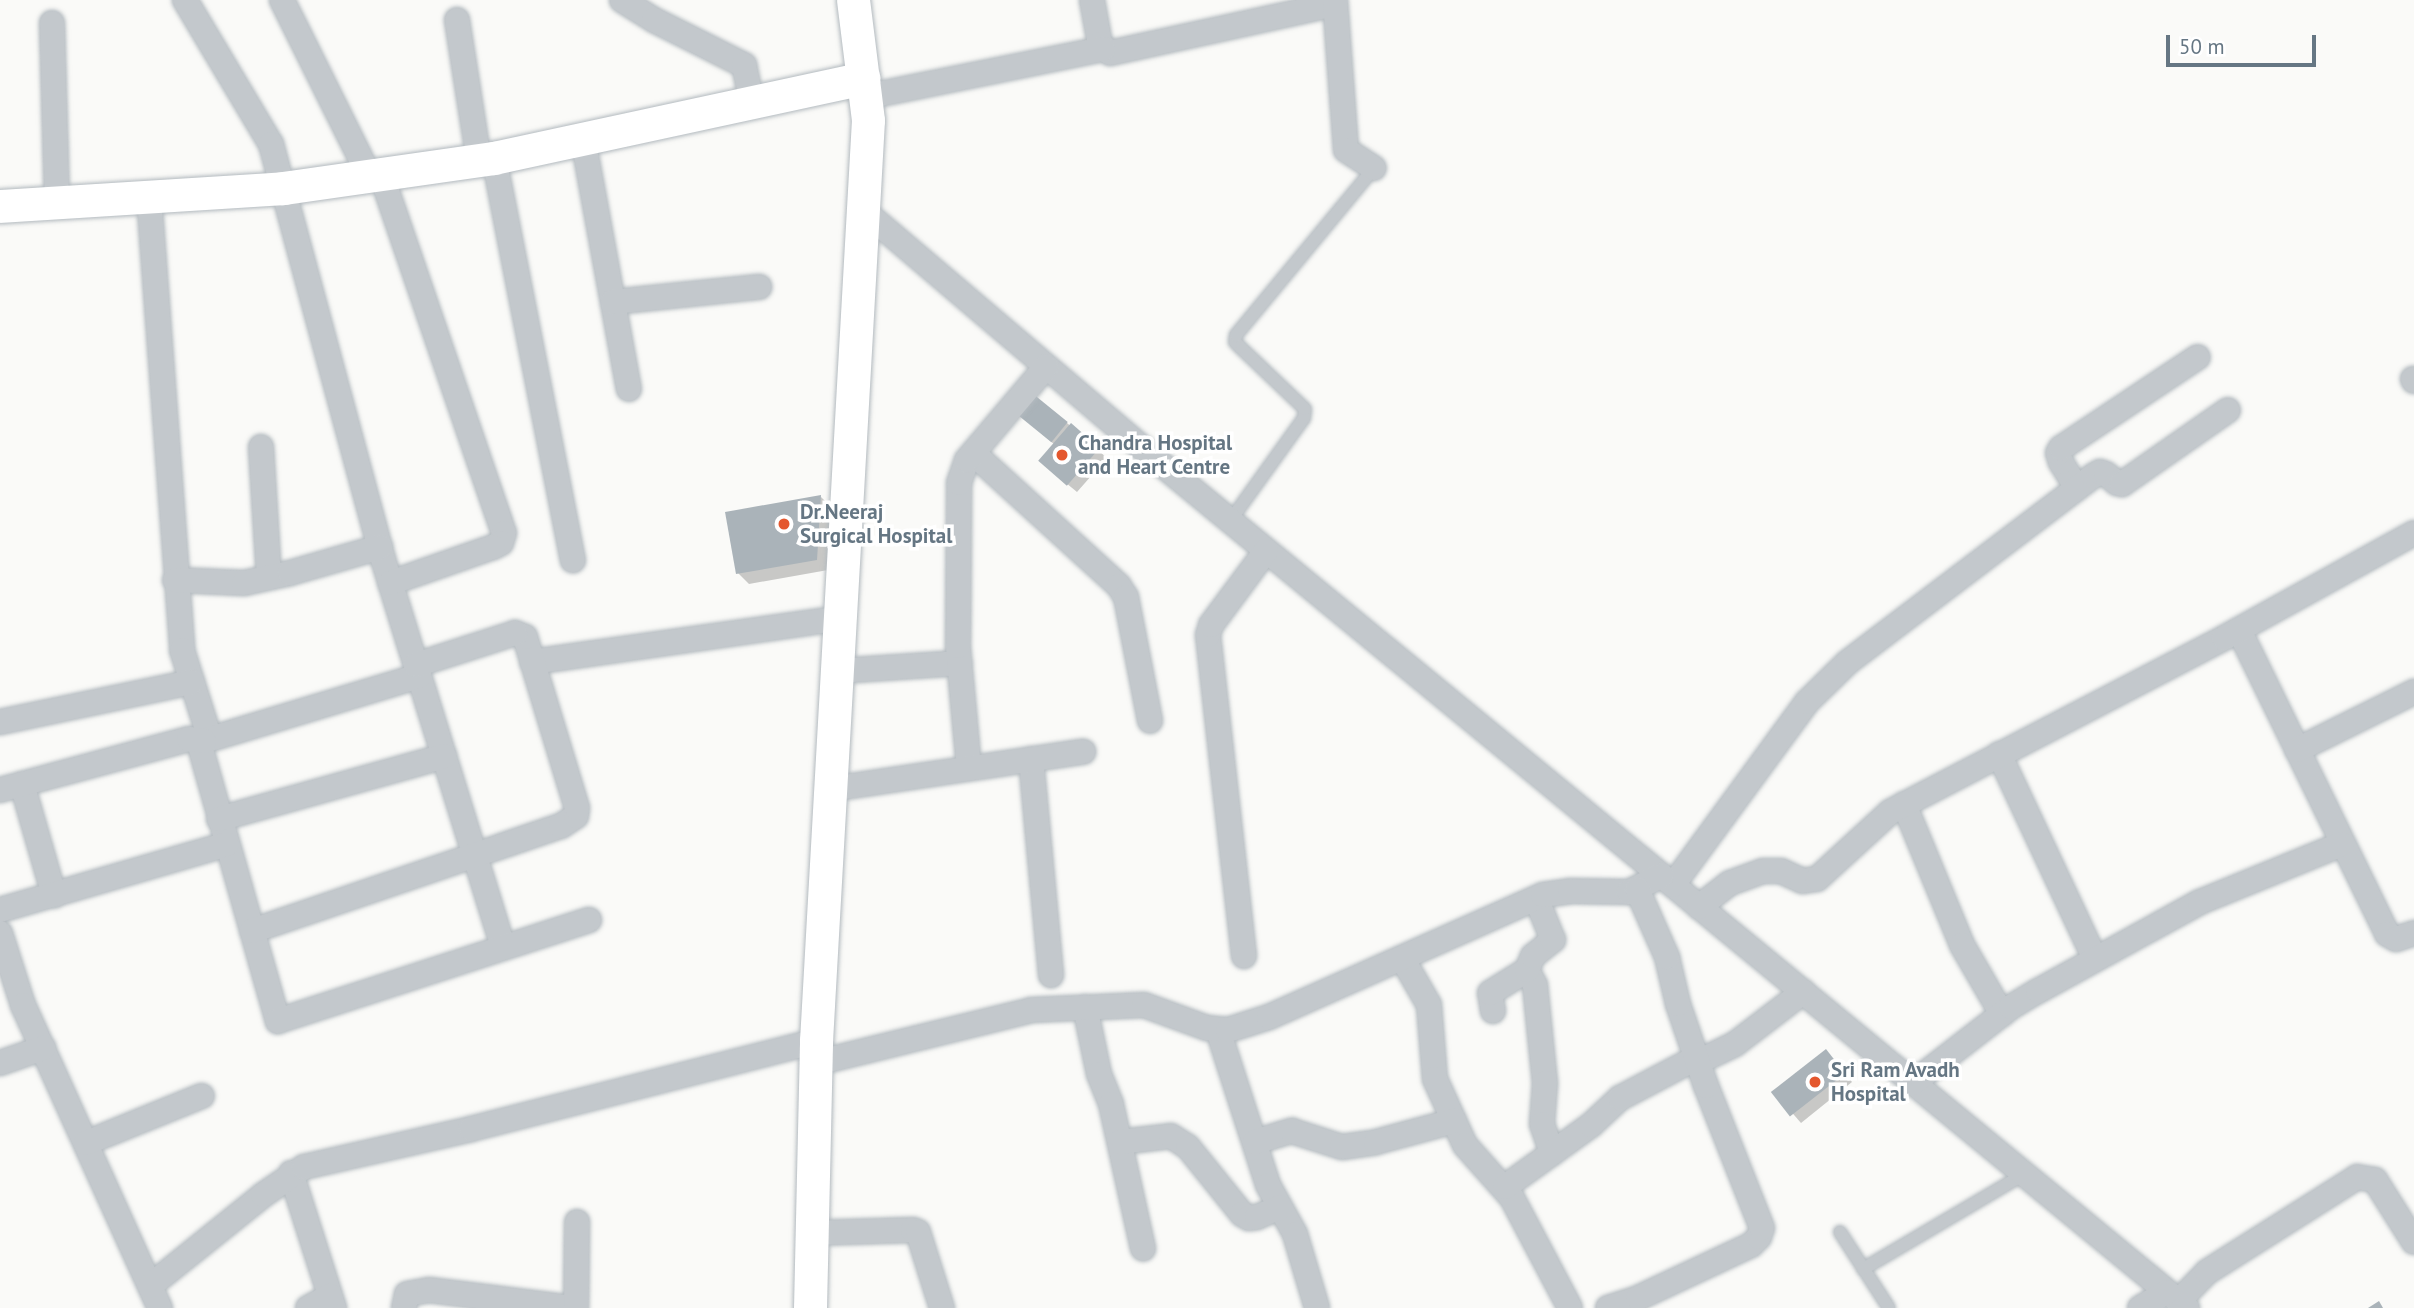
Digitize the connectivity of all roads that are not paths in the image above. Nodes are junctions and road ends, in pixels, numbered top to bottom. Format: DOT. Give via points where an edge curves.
graph roads {
  1 [pos="185,0"];
  2 [pos="282,0"];
  3 [pos="622,0"];
  4 [pos="853,0"];
  5 [pos="1091,0"];
  6 [pos="1335,2"];
  7 [pos="652,10"];
  8 [pos="457,20"];
  9 [pos="52,23"];
  10 [pos="1103,49"];
  11 [pos="864,87"];
  12 [pos="752,102"];
  13 [pos="583,139"];
  14 [pos="486,159"];
  15 [pos="1374,168"];
  16 [pos="375,174"];
  17 [pos="283,188"];
  18 [pos="149,196"];
  19 [pos="57,202"];
  20 [pos="0,206"];
  21 [pos="864,212"];
  22 [pos="759,287"];
  23 [pos="613,302"];
  24 [pos="2198,357"];
  25 [pos="1046,367"];
  26 [pos="629,389"];
  27 [pos="2228,410"];
  28 [pos="261,447"];
  29 [pos="973,453"];
  30 [pos="2077,488"];
  31 [pos="1230,521"];
  32 [pos="2414,533"];
  33 [pos="380,547"];
  34 [pos="1266,551"];
  35 [pos="573,560"];
  36 [pos="269,578"];
  37 [pos="175,580"];
  38 [pos="390,583"];
  39 [pos="841,618"];
  40 [pos="2239,630"];
  41 [pos="532,662"];
  42 [pos="960,663"];
  43 [pos="417,671"];
  44 [pos="838,671"];
  45 [pos="192,682"];
  46 [pos="2414,692"];
  47 [pos="1150,721"];
  48 [pos="0,722"];
  49 [pos="207,740"];
  50 [pos="2297,750"];
  51 [pos="1083,752"];
  52 [pos="1999,754"];
  53 [pos="444,756"];
  54 [pos="1031,760"];
  55 [pos="969,768"];
  56 [pos="11,787"];
  57 [pos="831,789"];
  58 [pos="1904,804"];
  59 [pos="219,819"];
  60 [pos="227,844"];
  61 [pos="2342,844"];
  62 [pos="475,857"];
  63 [pos="1667,881"];
  64 [pos="1637,889"];
  65 [pos="54,895"];
  66 [pos="1536,898"];
  67 [pos="1699,907"];
  68 [pos="0,910"];
  69 [pos="589,920"];
  70 [pos="252,931"];
  71 [pos="0,933"];
  72 [pos="2414,933"];
  73 [pos="502,947"];
  74 [pos="1244,956"];
  75 [pos="1402,958"];
  76 [pos="2095,959"];
  77 [pos="1527,970"];
  78 [pos="1051,975"];
  79 [pos="8,986"];
  80 [pos="1802,992"];
  81 [pos="1085,1007"];
  82 [pos="1493,1011"];
  83 [pos="2002,1014"];
  84 [pos="1218,1030"];
  85 [pos="43,1048"];
  86 [pos="816,1052"];
  87 [pos="1697,1060"];
  88 [pos="0,1063"];
  89 [pos="1913,1083"];
  90 [pos="202,1096"];
  91 [pos="1454,1121"];
  92 [pos="1120,1142"];
  93 [pos="1255,1142"];
  94 [pos="86,1143"];
  95 [pos="1552,1153"];
  96 [pos="292,1173"];
  97 [pos="2024,1174"];
  98 [pos="1505,1187"];
  99 [pos="1280,1207"];
  100 [pos="577,1222"];
  101 [pos="1840,1231"];
  102 [pos="812,1233"];
  103 [pos="2414,1242"];
  104 [pos="1143,1248"];
  105 [pos="1863,1269"];
  106 [pos="155,1297"];
  107 [pos="2177,1300"];
  108 [pos="332,1302"];
  109 [pos="1611,1307"];
  110 [pos="308,1308"];
  111 [pos="404,1308"];
  112 [pos="575,1308"];
  113 [pos="810,1308"];
  114 [pos="942,1308"];
  115 [pos="1317,1308"];
  116 [pos="1570,1308"];
  117 [pos="1889,1308"];
  118 [pos="2140,1308"];
  1 -- 17 [label="street" via="271,145"];
  2 -- 16 [label="street"];
  3 -- 7 [label="street"];
  4 -- 11 [label="main road"];
  5 -- 10 [label="street"];
  6 -- 10 [label="street" via="1110,53"];
  6 -- 15 [label="street" via="1346,150"];
  7 -- 12 [label="street" via="744,65"];
  8 -- 14 [label="street"];
  9 -- 19 [label="street"];
  10 -- 11 [label="street"];
  11 -- 12 [label="main road"];
  11 -- 21 [label="main road" via="868,120"];
  12 -- 13 [label="main road"];
  13 -- 14 [label="main road"];
  13 -- 23 [label="street"];
  14 -- 16 [label="main road"];
  14 -- 35 [label="street"];
  15 -- 31 [label="lane" via="1236,335 1235,342 1305,409 1304,418"];
  16 -- 17 [label="main road"];
  16 -- 38 [label="street" via="504,533 501,543 493,547"];
  17 -- 18 [label="main road"];
  17 -- 33 [label="street"];
  18 -- 19 [label="main road"];
  18 -- 37 [label="street"];
  19 -- 20 [label="main road"];
  21 -- 25 [label="street"];
  21 -- 39 [label="main road"];
  22 -- 23 [label="street"];
  23 -- 26 [label="street"];
  24 -- 30 [label="street" via="2061,448 2061,462"];
  25 -- 29 [label="street"];
  25 -- 31 [label="street"];
  27 -- 30 [label="street" via="2122,484 2100,472"];
  28 -- 36 [label="street"];
  29 -- 42 [label="street" via="959,483"];
  29 -- 47 [label="street" via="1126,597"];
  30 -- 63 [label="street" via="1826,682"];
  31 -- 34 [label="street"];
  32 -- 40 [label="street"];
  33 -- 36 [label="street"];
  33 -- 38 [label="street"];
  34 -- 63 [label="street"];
  34 -- 74 [label="street" via="1211,625 1209,635"];
  36 -- 37 [label="street" via="225,584"];
  37 -- 45 [label="street" via="182,650"];
  38 -- 43 [label="street"];
  39 -- 41 [label="street"];
  39 -- 44 [label="main road"];
  40 -- 50 [label="street"];
  40 -- 52 [label="street"];
  41 -- 43 [label="street" via="525,637 515,633"];
  41 -- 62 [label="street" via="576,816 561,826"];
  42 -- 44 [label="street"];
  42 -- 55 [label="street"];
  43 -- 49 [label="street"];
  43 -- 53 [label="street"];
  44 -- 57 [label="main road"];
  45 -- 48 [label="street"];
  45 -- 49 [label="street"];
  46 -- 50 [label="street"];
  49 -- 56 [label="street" via="189,739"];
  49 -- 59 [label="street" via="200,752"];
  50 -- 61 [label="street"];
  51 -- 54 [label="street"];
  52 -- 58 [label="street"];
  52 -- 76 [label="street"];
  53 -- 59 [label="street"];
  53 -- 62 [label="street"];
  54 -- 55 [label="street"];
  54 -- 78 [label="street"];
  55 -- 57 [label="street"];
  56 -- 65 [label="street"];
  57 -- 86 [label="main road"];
  58 -- 67 [label="street" via="1817,879 1802,881 1781,872 1763,871 1730,883"];
  58 -- 83 [label="street" via="1962,945"];
  59 -- 60 [label="street"];
  60 -- 65 [label="street"];
  60 -- 70 [label="street"];
  61 -- 72 [label="street" via="2387,934 2396,939"];
  61 -- 76 [label="street" via="2200,902"];
  62 -- 70 [label="street"];
  62 -- 73 [label="street"];
  63 -- 64 [label="street"];
  63 -- 67 [label="street"];
  64 -- 66 [label="street" via="1555,892"];
  64 -- 87 [label="street" via="1667,957"];
  65 -- 68 [label="street"];
  66 -- 75 [label="street"];
  66 -- 77 [label="street" via="1553,940 1533,957"];
  67 -- 80 [label="street"];
  69 -- 73 [label="street"];
  70 -- 73 [label="street" via="278,1021"];
  71 -- 79 [label="street"];
  75 -- 84 [label="street" via="1269,1017"];
  75 -- 91 [label="street" via="1429,1004 1435,1079"];
  76 -- 83 [label="street"];
  77 -- 82 [label="street" via="1490,993"];
  77 -- 95 [label="street" via="1535,985 1545,1083 1542,1124"];
  79 -- 85 [label="street"];
  80 -- 87 [label="street" via="1735,1044"];
  80 -- 89 [label="street"];
  81 -- 84 [label="street" via="1144,1005"];
  81 -- 86 [label="street" via="1013,1013"];
  81 -- 92 [label="street"];
  83 -- 89 [label="street"];
  84 -- 93 [label="street"];
  85 -- 88 [label="street"];
  85 -- 94 [label="street"];
  86 -- 96 [label="street" via="322,1162"];
  86 -- 102 [label="main road"];
  87 -- 95 [label="street" via="1620,1098"];
  87 -- 109 [label="street" via="1759,1217 1759,1237 1743,1249"];
  89 -- 97 [label="street"];
  90 -- 94 [label="street"];
  91 -- 93 [label="street" via="1342,1147 1292,1131"];
  91 -- 98 [label="street" via="1473,1156"];
  92 -- 99 [label="street" via="1171,1136 1188,1147 1242,1214 1257,1217"];
  92 -- 104 [label="street"];
  93 -- 99 [label="street"];
  94 -- 106 [label="street"];
  95 -- 98 [label="street"];
  96 -- 106 [label="street"];
  96 -- 108 [label="street"];
  97 -- 105 [label="lane"];
  97 -- 107 [label="street"];
  98 -- 116 [label="street"];
  99 -- 115 [label="street" via="1295,1234"];
  100 -- 112 [label="street"];
  101 -- 105 [label="lane"];
  102 -- 113 [label="main road"];
  102 -- 114 [label="street" via="918,1232"];
  103 -- 107 [label="street" via="2375,1180 2357,1177 2207,1272"];
  105 -- 117 [label="lane"];
  107 -- 118 [label="street"];
  108 -- 110 [label="street"];
  111 -- 112 [label="street" via="412,1291 429,1290"];
}
